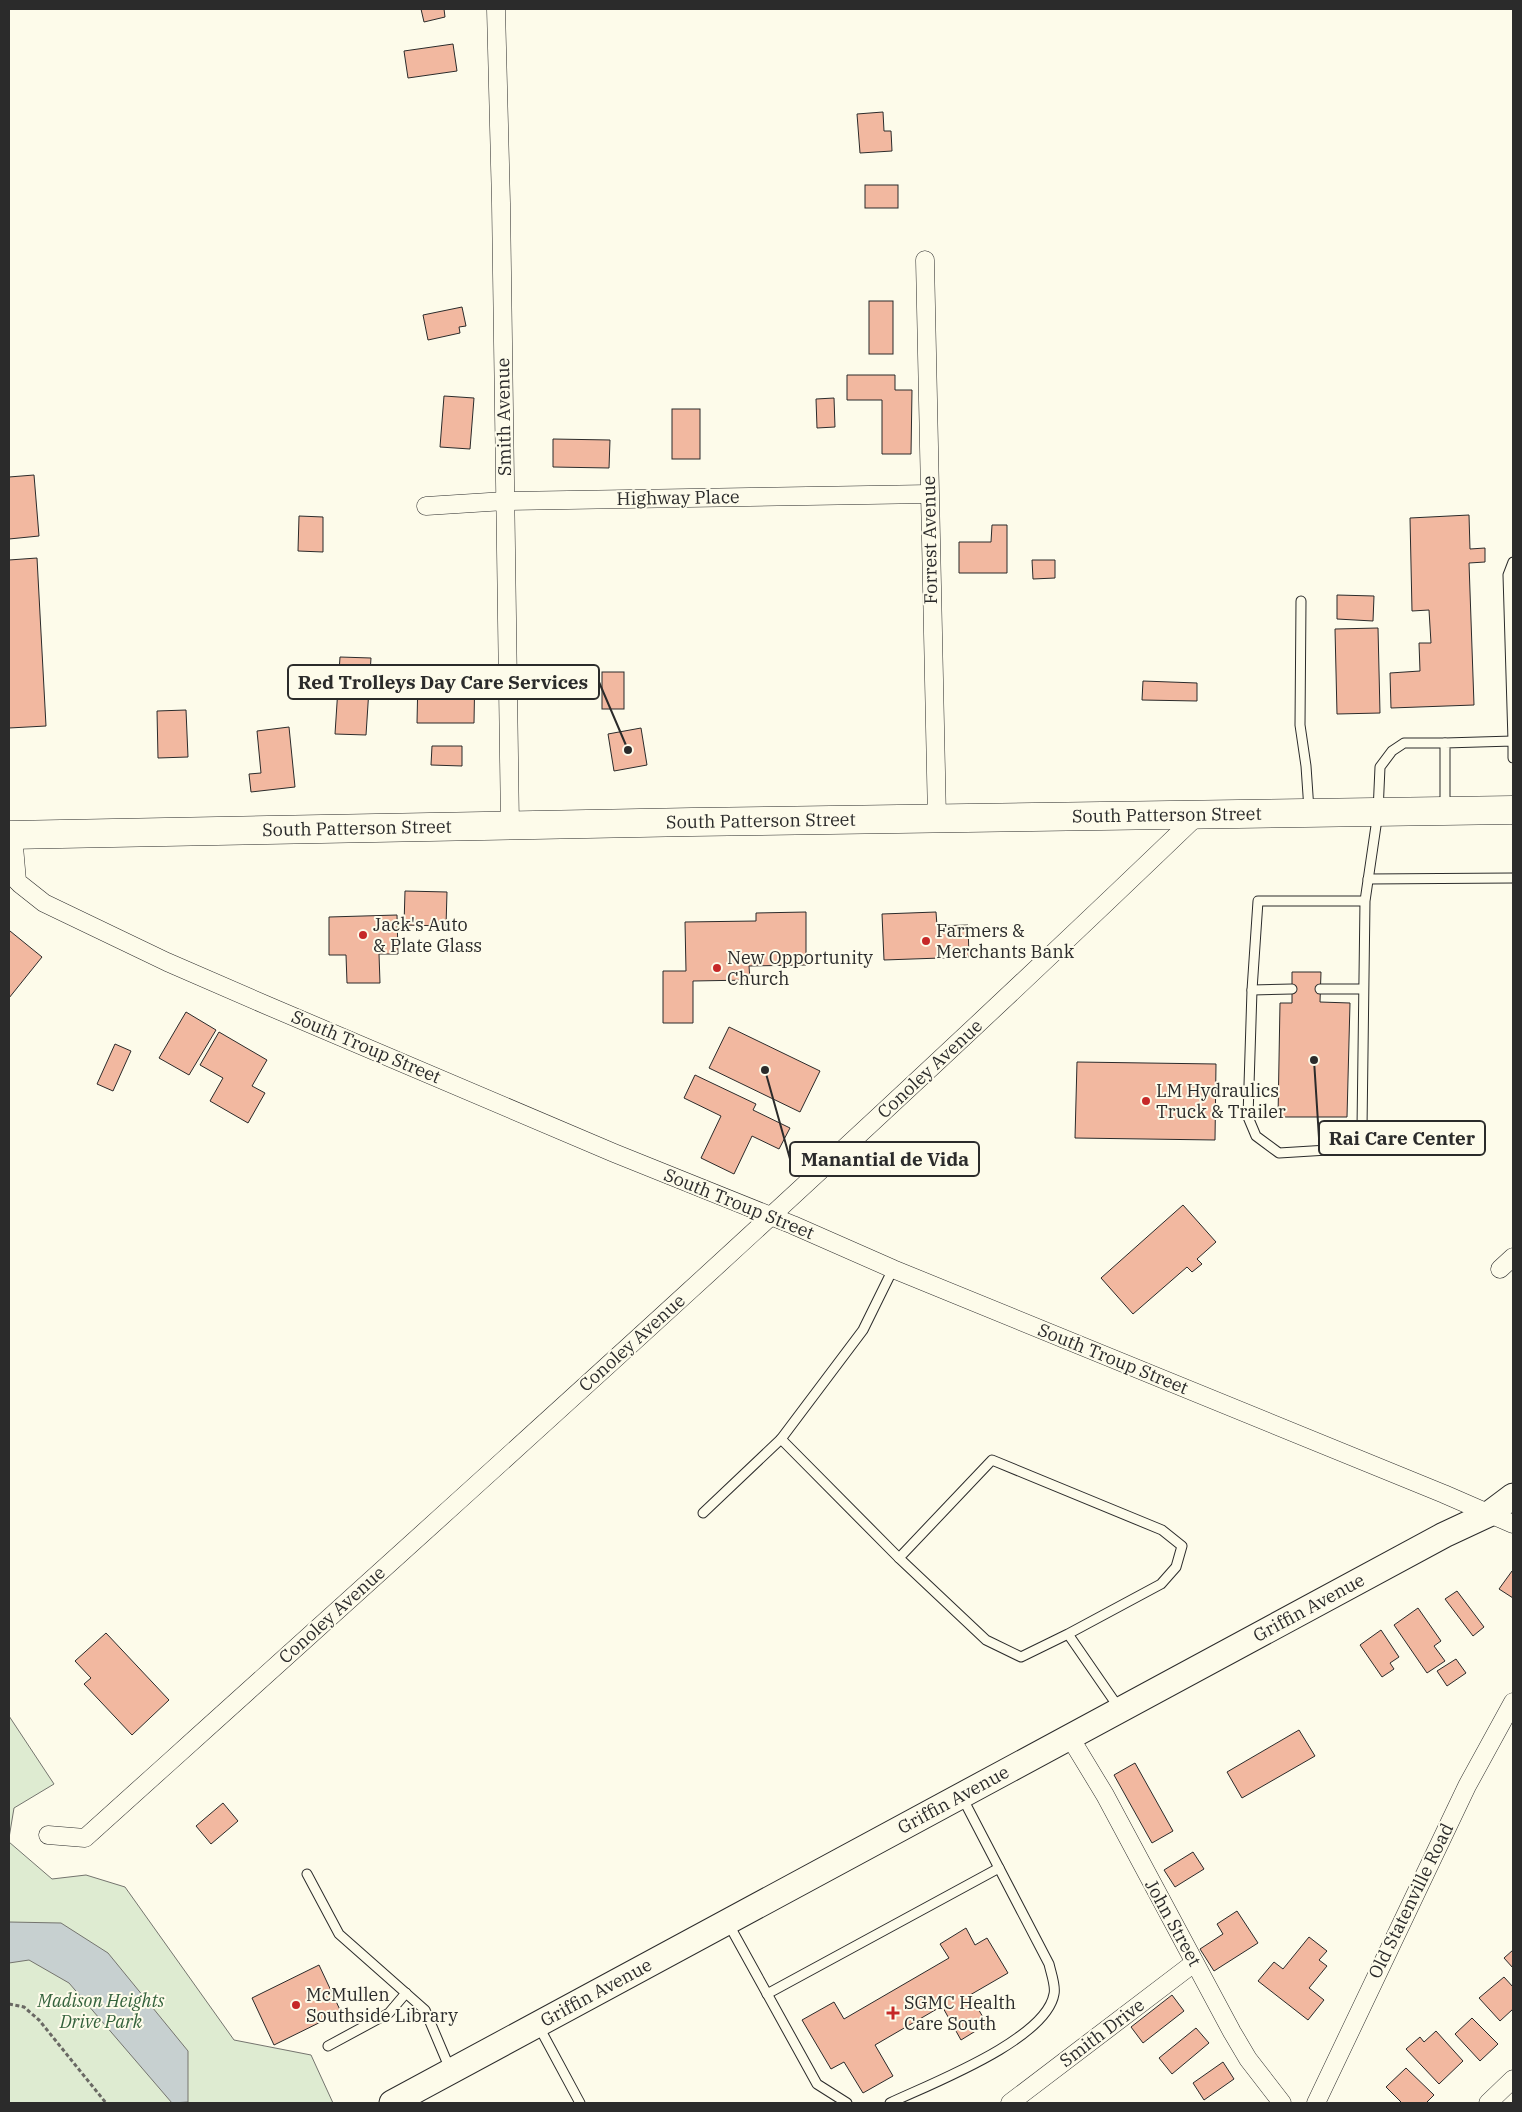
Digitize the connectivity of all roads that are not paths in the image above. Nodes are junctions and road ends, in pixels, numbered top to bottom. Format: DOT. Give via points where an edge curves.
graph roads {
  1 [pos="496,9"];
  2 [pos="925,260"];
  3 [pos="929,494"];
  4 [pos="505,501"];
  5 [pos="426,506"];
  6 [pos="1513,562"];
  7 [pos="1301,601"];
  8 [pos="1511,602"];
  9 [pos="1513,742"];
  10 [pos="1445,743"];
  11 [pos="1513,758"];
  12 [pos="1446,810"];
  13 [pos="1513,810"];
  14 [pos="1378,812"];
  15 [pos="1309,813"];
  16 [pos="1198,815"];
  17 [pos="937,819"];
  18 [pos="510,826"];
  19 [pos="11,835"];
  20 [pos="1513,878"];
  21 [pos="1368,879"];
  22 [pos="1365,901"];
  23 [pos="1320,989"];
  24 [pos="1363,989"];
  25 [pos="1252,990"];
  26 [pos="1292,990"];
  27 [pos="769,1217"];
  28 [pos="893,1269"];
  29 [pos="781,1439"];
  30 [pos="1513,1496"];
  31 [pos="703,1512"];
  32 [pos="1489,1514"];
  33 [pos="1513,1524"];
  34 [pos="899,1558"];
  35 [pos="1068,1634"];
  36 [pos="1513,1702"];
  37 [pos="1121,1711"];
  38 [pos="1071,1739"];
  39 [pos="962,1797"];
  40 [pos="48,1835"];
  41 [pos="999,1868"];
  42 [pos="307,1874"];
  43 [pos="728,1923"];
  44 [pos="1194,1963"];
  45 [pos="406,1993"];
  46 [pos="768,1994"];
  47 [pos="538,2025"];
  48 [pos="328,2046"];
  49 [pos="451,2072"];
  50 [pos="1513,2079"];
  51 [pos="392,2103"];
  52 [pos="580,2103"];
  53 [pos="847,2103"];
  54 [pos="890,2103"];
  55 [pos="1010,2103"];
  56 [pos="1282,2103"];
  57 [pos="1316,2103"];
  58 [pos="1488,2103"];
  1 -- 4 [label="street, Smith Avenue"];
  2 -- 3 [label="street, Forrest Avenue"];
  3 -- 4 [label="street, Highway Place"];
  3 -- 17 [label="street, Forrest Avenue"];
  4 -- 5 [label="street, Highway Place"];
  4 -- 18 [label="street, Smith Avenue"];
  6 -- 8 [label="lane" via="1508,575"];
  7 -- 15 [label="lane" via="1300,725"];
  8 -- 9 [label="lane"];
  9 -- 10 [label="lane"];
  9 -- 11 [label="lane"];
  10 -- 12 [label="lane"];
  10 -- 14 [label="lane" via="1404,743 1392,750 1380,767"];
  12 -- 13 [label="main road, South Patterson Street"];
  12 -- 14 [label="main road, South Patterson Street"];
  14 -- 15 [label="main road, South Patterson Street"];
  14 -- 21 [label="lane"];
  15 -- 16 [label="main road, South Patterson Street"];
  16 -- 17 [label="main road, South Patterson Street"];
  16 -- 27 [label="street, Conoley Avenue" via="1042,965"];
  17 -- 18 [label="main road, South Patterson Street"];
  18 -- 19 [label="main road, South Patterson Street"];
  19 -- 27 [label="street, South Troup Street" via="17,881 44,903 275,1009"];
  20 -- 21 [label="lane"];
  21 -- 22 [label="lane"];
  22 -- 24 [label="lane"];
  22 -- 25 [label="lane" via="1258,901"];
  23 -- 24 [label="lane"];
  24 -- 25 [label="lane" via="1362,1128 1344,1149 1280,1153 1256,1136 1248,1117"];
  25 -- 26 [label="lane"];
  27 -- 28 [label="street, South Troup Street"];
  27 -- 40 [label="street, Conoley Avenue" via="86,1838"];
  28 -- 29 [label="lane" via="863,1330"];
  28 -- 32 [label="street, South Troup Street"];
  29 -- 31 [label="lane"];
  29 -- 34 [label="lane"];
  30 -- 32 [label="main road, Griffin Avenue"];
  32 -- 33 [label="street, South Troup Street"];
  32 -- 37 [label="main road, Griffin Avenue"];
  34 -- 35 [label="lane" via="986,1640 1021,1658"];
  34 -- 35 [label="lane" via="992,1460 1162,1530 1182,1546 1176,1567 1161,1584"];
  35 -- 37 [label="lane"];
  36 -- 57 [label="street, Old Statenville Road" via="1467,1786"];
  37 -- 38 [label="main road, Griffin Avenue"];
  38 -- 39 [label="main road, Griffin Avenue"];
  38 -- 44 [label="street, John Street" via="1105,1795"];
  39 -- 41 [label="lane"];
  39 -- 43 [label="main road, Griffin Avenue"];
  41 -- 46 [label="lane"];
  41 -- 54 [label="lane" via="1049,1964 1055,1994 1044,2016 1007,2047"];
  42 -- 45 [label="lane" via="339,1934"];
  43 -- 46 [label="lane"];
  43 -- 47 [label="main road, Griffin Avenue"];
  44 -- 55 [label="street, Smith Drive"];
  44 -- 56 [label="street, John Street" via="1248,2059"];
  45 -- 48 [label="lane" via="390,2013"];
  45 -- 49 [label="lane" via="425,2010"];
  46 -- 53 [label="lane" via="817,2084"];
  47 -- 49 [label="main road, Griffin Avenue"];
  47 -- 52 [label="lane"];
  49 -- 51 [label="main road, Griffin Avenue"];
  50 -- 58 [label="street"];
}
